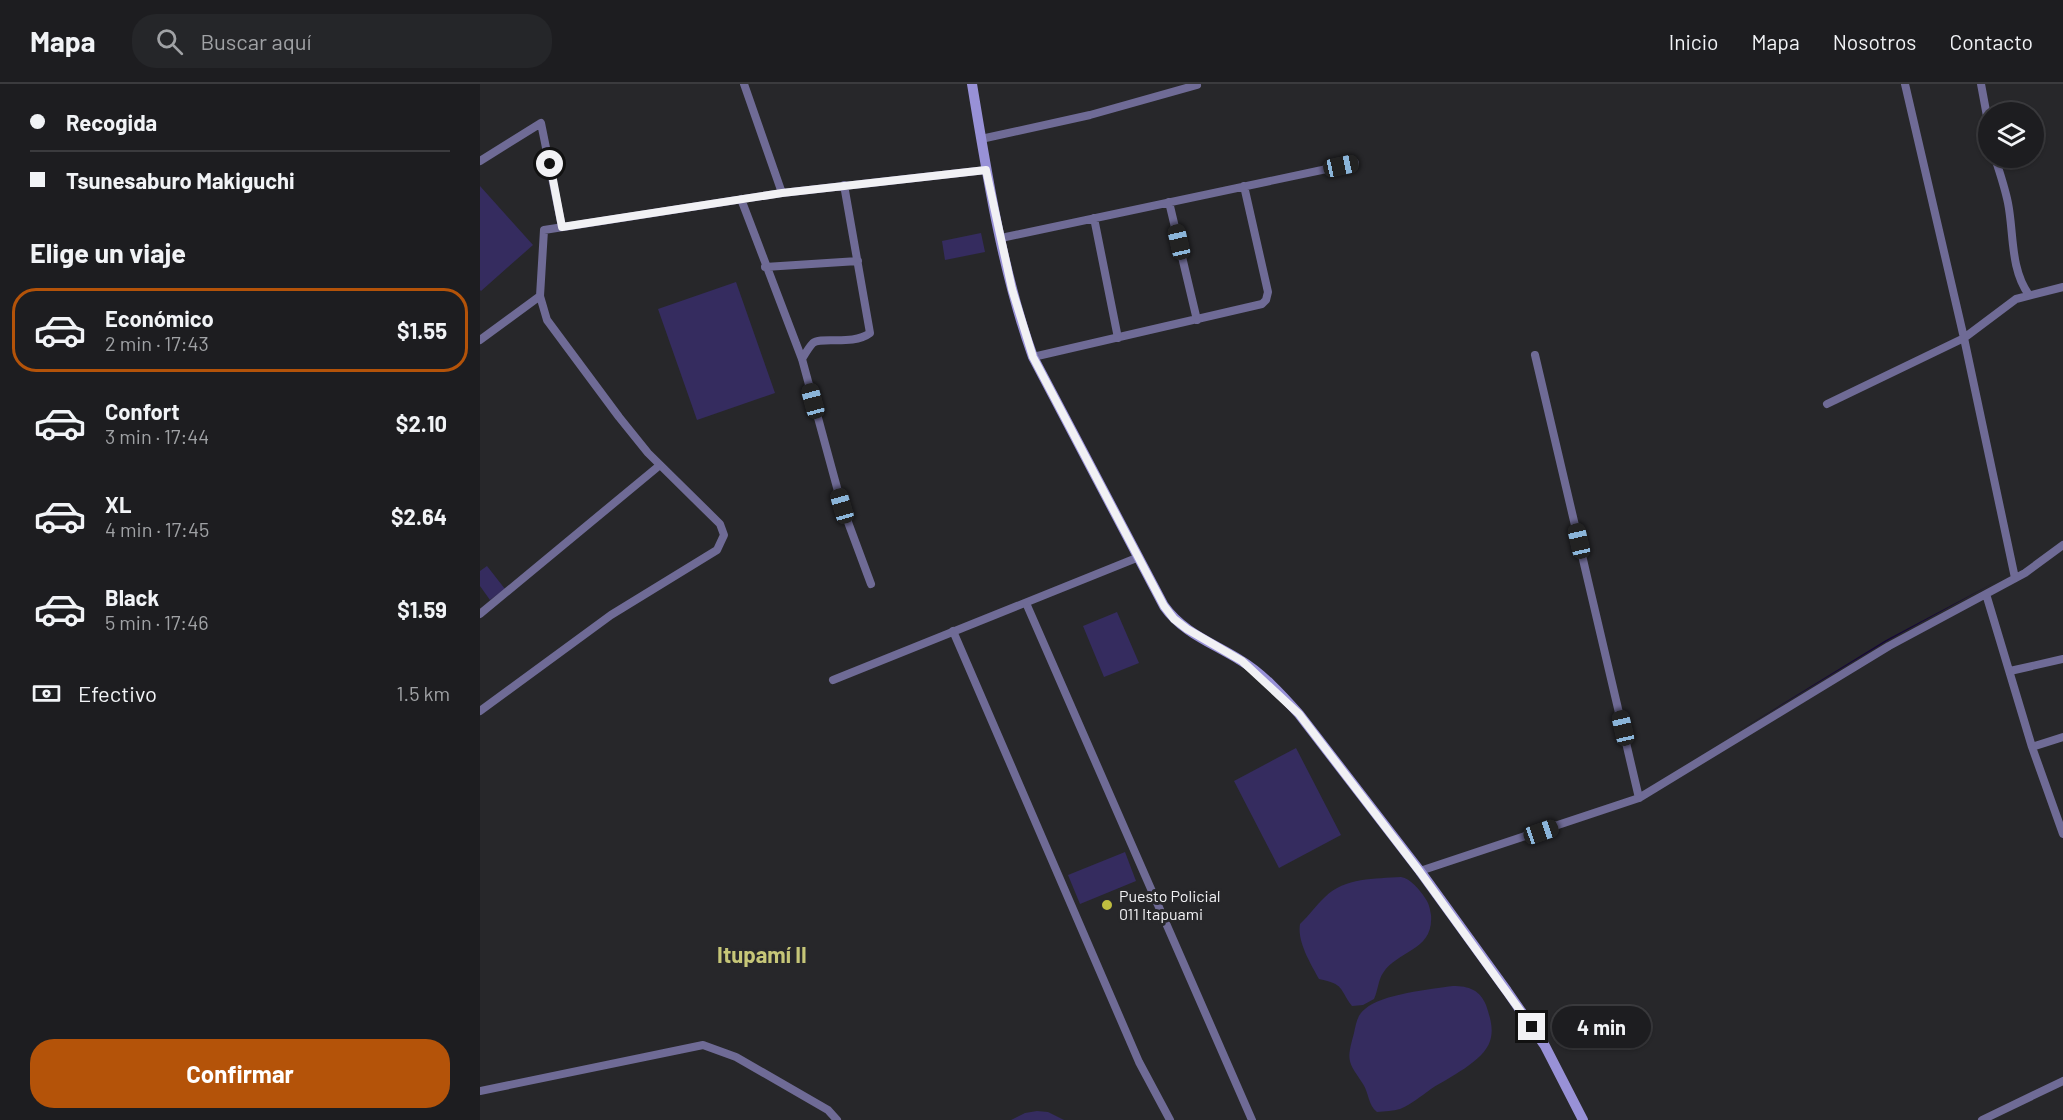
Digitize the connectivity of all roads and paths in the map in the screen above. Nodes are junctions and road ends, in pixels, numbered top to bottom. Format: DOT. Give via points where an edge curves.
graph roads {
  1 [pos="744,84"];
  2 [pos="972,84"];
  3 [pos="1905,84"];
  4 [pos="1981,84"];
  5 [pos="1197,85"];
  6 [pos="1984,102"];
  7 [pos="981,139"];
  8 [pos="480,161"];
  9 [pos="1354,163"];
  10 [pos="1998,168"];
  11 [pos="986,170"];
  12 [pos="844,185"];
  13 [pos="1244,186"];
  14 [pos="782,193"];
  15 [pos="741,199"];
  16 [pos="1169,202"];
  17 [pos="1094,218"];
  18 [pos="562,227"];
  19 [pos="1001,238"];
  20 [pos="858,261"];
  21 [pos="765,267"];
  22 [pos="2063,287"];
  23 [pos="2029,295"];
  24 [pos="540,296"];
  25 [pos="1197,320"];
  26 [pos="1118,338"];
  27 [pos="1964,338"];
  28 [pos="480,340"];
  29 [pos="1535,355"];
  30 [pos="1033,357"];
  31 [pos="802,359"];
  32 [pos="1827,404"];
  33 [pos="660,465"];
  34 [pos="2063,545"];
  35 [pos="1139,557"];
  36 [pos="2015,578"];
  37 [pos="871,584"];
  38 [pos="1986,594"];
  39 [pos="1026,603"];
  40 [pos="480,614"];
  41 [pos="953,631"];
  42 [pos="2063,659"];
  43 [pos="2010,670"];
  44 [pos="833,680"];
  45 [pos="480,711"];
  46 [pos="2063,737"];
  47 [pos="2032,747"];
  48 [pos="1639,798"];
  49 [pos="2060,821"];
  50 [pos="2063,834"];
  51 [pos="1420,872"];
  52 [pos="2063,1081"];
  53 [pos="480,1091"];
  54 [pos="837,1120"];
  55 [pos="1170,1120"];
  56 [pos="1252,1120"];
  57 [pos="1583,1120"];
  58 [pos="1982,1120"];
  1 -- 14 [label="street"];
  2 -- 7 [label="street"];
  3 -- 27 [label="street"];
  4 -- 6 [label="street"];
  5 -- 7 [label="street" via="1090,115"];
  7 -- 11 [label="street"];
  8 -- 18 [label="street" via="541,123"];
  9 -- 13 [label="street"];
  10 -- 23 [label="street" via="2008,203 2017,266"];
  11 -- 12 [label="street"];
  11 -- 19 [label="street"];
  12 -- 14 [label="street"];
  12 -- 20 [label="street"];
  13 -- 16 [label="street"];
  13 -- 25 [label="street" via="1268,292 1266,300 1257,306"];
  14 -- 15 [label="street"];
  15 -- 18 [label="street"];
  15 -- 21 [label="street"];
  16 -- 17 [label="street"];
  16 -- 25 [label="street"];
  17 -- 19 [label="street"];
  17 -- 26 [label="street"];
  18 -- 24 [label="street" via="544,230"];
  19 -- 30 [label="street"];
  20 -- 21 [label="street"];
  20 -- 31 [label="street" via="870,333 848,341 818,340"];
  21 -- 31 [label="street"];
  22 -- 23 [label="street"];
  23 -- 27 [label="street" via="2016,299"];
  24 -- 28 [label="street"];
  24 -- 33 [label="street" via="550,323 619,417"];
  25 -- 26 [label="street"];
  26 -- 30 [label="street"];
  27 -- 32 [label="street"];
  27 -- 36 [label="street"];
  29 -- 48 [label="street"];
  30 -- 35 [label="street"];
  31 -- 37 [label="street" via="842,506"];
  33 -- 40 [label="street"];
  33 -- 45 [label="street" via="720,524 724,535 717,550 611,615"];
  34 -- 36 [label="street"];
  35 -- 39 [label="street"];
  35 -- 51 [label="street" via="1174,619 1242,661 1299,714"];
  36 -- 38 [label="street"];
  38 -- 43 [label="street"];
  38 -- 48 [label="street" via="1889,646"];
  39 -- 41 [label="street"];
  39 -- 56 [label="street"];
  41 -- 44 [label="street"];
  41 -- 55 [label="street" via="1139,1062"];
  42 -- 43 [label="street"];
  43 -- 47 [label="street"];
  46 -- 47 [label="street"];
  47 -- 49 [label="street"];
  48 -- 51 [label="street"];
  49 -- 50 [label="street"];
  51 -- 57 [label="street" via="1545,1046"];
  52 -- 58 [label="street"];
  53 -- 54 [label="street" via="703,1045 736,1057 828,1110"];
}
